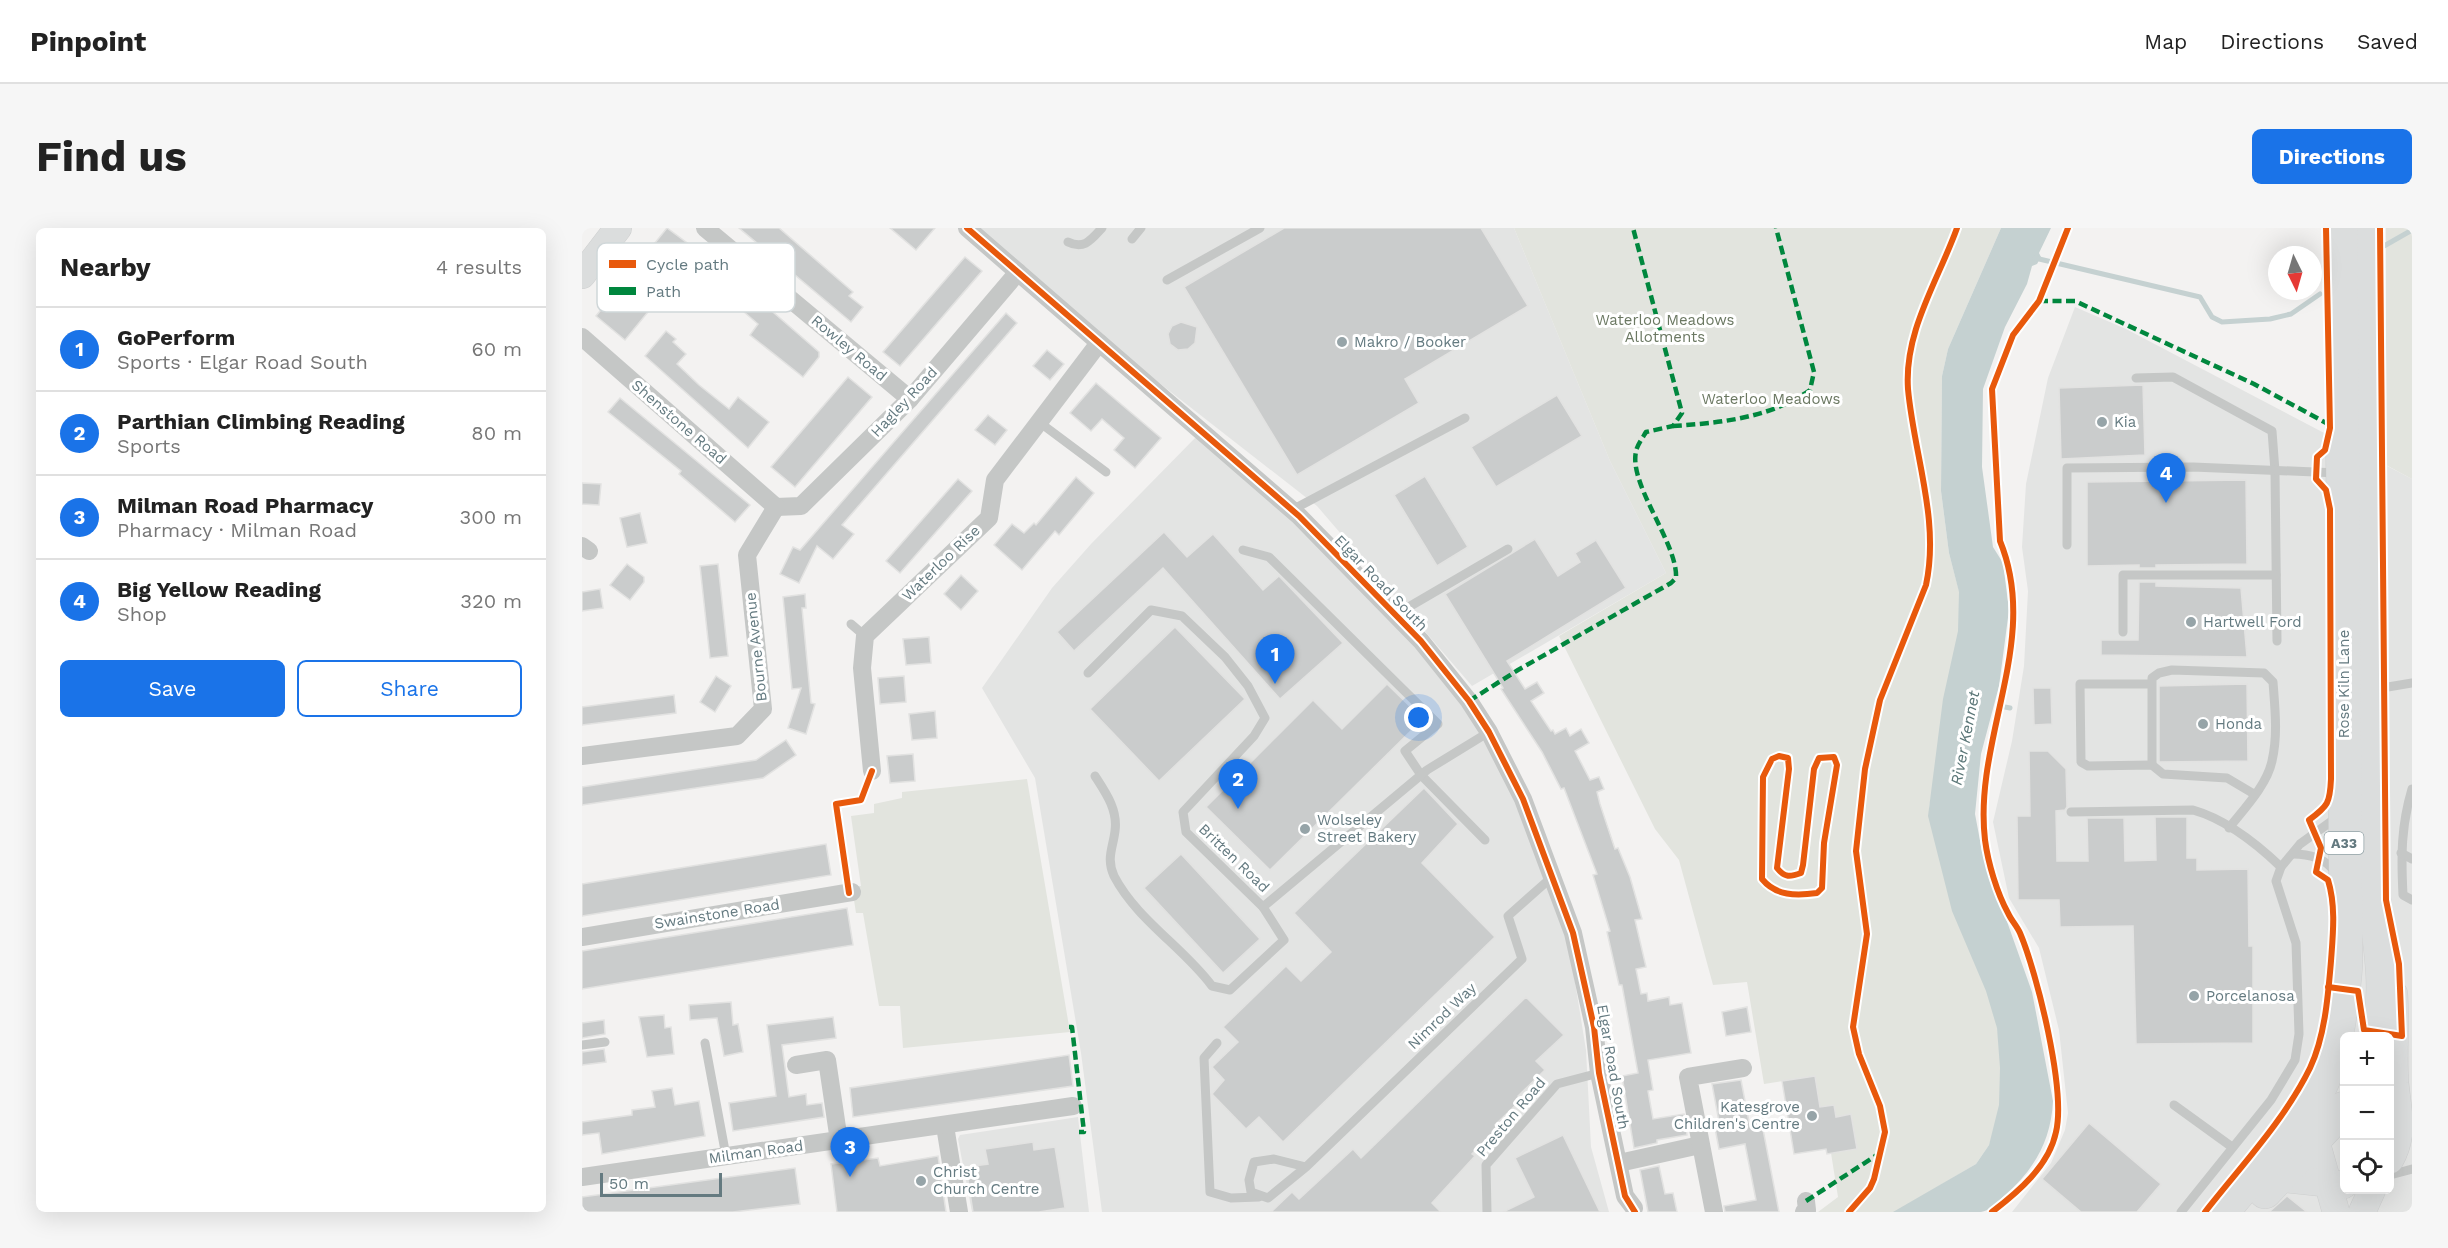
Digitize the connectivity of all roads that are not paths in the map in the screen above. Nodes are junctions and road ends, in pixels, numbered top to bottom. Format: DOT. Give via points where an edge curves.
graph roads {
  1 [pos="618,228"];
  2 [pos="705,228"];
  3 [pos="967,228"];
  4 [pos="1102,228"];
  5 [pos="1141,228"];
  6 [pos="1260,228"];
  7 [pos="2341,228"];
  8 [pos="2367,228"];
  9 [pos="1132,239"];
  10 [pos="1068,242"];
  11 [pos="606,243"];
  12 [pos="723,243"];
  13 [pos="597,255"];
  14 [pos="1018,272"];
  15 [pos="582,274"];
  16 [pos="1167,280"];
  17 [pos="795,303"];
  18 [pos="582,337"];
  19 [pos="1099,343"];
  20 [pos="2136,378"];
  21 [pos="910,399"];
  22 [pos="1465,418"];
  23 [pos="1039,422"];
  24 [pos="2276,471"];
  25 [pos="1106,472"];
  26 [pos="2343,473"];
  27 [pos="776,507"];
  28 [pos="1292,510"];
  29 [pos="2067,545"];
  30 [pos="1508,549"];
  31 [pos="1243,550"];
  32 [pos="2276,575"];
  33 [pos="1395,615"];
  34 [pos="2123,632"];
  35 [pos="2277,641"];
  36 [pos="1088,673"];
  37 [pos="2412,683"];
  38 [pos="2150,684"];
  39 [pos="2369,690"];
  40 [pos="1489,732"];
  41 [pos="582,756"];
  42 [pos="2152,765"];
  43 [pos="872,771"];
  44 [pos="1421,775"];
  45 [pos="1095,776"];
  46 [pos="2412,789"];
  47 [pos="2254,794"];
  48 [pos="2344,811"];
  49 [pos="2071,812"];
  50 [pos="2229,828"];
  51 [pos="1485,840"];
  52 [pos="2401,853"];
  53 [pos="2293,854"];
  54 [pos="2412,859"];
  55 [pos="2281,867"];
  56 [pos="1552,877"];
  57 [pos="852,892"];
  58 [pos="2345,897"];
  59 [pos="2412,900"];
  60 [pos="1263,907"];
  61 [pos="582,937"];
  62 [pos="2380,951"];
  63 [pos="2378,1032"];
  64 [pos="2393,1032"];
  65 [pos="605,1042"];
  66 [pos="705,1043"];
  67 [pos="1216,1043"];
  68 [pos="582,1045"];
  69 [pos="796,1065"];
  70 [pos="1743,1068"];
  71 [pos="1599,1073"];
  72 [pos="2340,1080"];
  73 [pos="2394,1085"];
  74 [pos="2174,1105"];
  75 [pos="1073,1106"];
  76 [pos="2321,1114"];
  77 [pos="2406,1118"];
  78 [pos="945,1126"];
  79 [pos="839,1141"];
  80 [pos="1700,1145"];
  81 [pos="2232,1148"];
  82 [pos="2394,1150"];
  83 [pos="726,1156"];
  84 [pos="1619,1163"];
  85 [pos="1306,1167"];
  86 [pos="2412,1169"];
  87 [pos="2394,1174"];
  88 [pos="582,1177"];
  89 [pos="2277,1178"];
  90 [pos="2337,1186"];
  91 [pos="2370,1194"];
  92 [pos="1260,1197"];
  93 [pos="1634,1208"];
  94 [pos="959,1212"];
  95 [pos="1487,1212"];
  96 [pos="1714,1212"];
  97 [pos="2181,1212"];
  98 [pos="2223,1212"];
  99 [pos="2249,1212"];
  100 [pos="2336,1212"];
  101 [pos="2362,1212"];
  1 -- 11 [label="street"];
  2 -- 12 [label="street, Rowley Road"];
  3 -- 14 [label="street, Elgar Road South"];
  4 -- 10 [label="lane" via="1084,245"];
  5 -- 9 [label="lane"];
  6 -- 16 [label="lane"];
  7 -- 26 [label="highway, Rose Kiln Lane / A33"];
  8 -- 39 [label="highway, Rose Kiln Lane / A33"];
  13 -- 15 [label="street"];
  14 -- 19 [label="street, Elgar Road South"];
  14 -- 21 [label="street, Hagley Road"];
  17 -- 21 [label="street, Rowley Road"];
  18 -- 27 [label="street, Shenstone Road"];
  19 -- 23 [label="street, Waterloo Rise"];
  19 -- 28 [label="street, Elgar Road South"];
  20 -- 24 [label="lane" via="2173,377 2272,430"];
  21 -- 27 [label="street, Hagley Road" via="801,506"];
  22 -- 28 [label="lane"];
  23 -- 25 [label="lane"];
  23 -- 43 [label="street, Waterloo Rise" via="995,480 989,518 858,630"];
  24 -- 26 [label="lane"];
  24 -- 29 [label="lane" via="2067,468"];
  24 -- 32 [label="lane"];
  26 -- 48 [label="highway, Rose Kiln Lane / A33"];
  27 -- 41 [label="street, Bourne Avenue" via="747,555 763,709 737,736"];
  28 -- 33 [label="street, Elgar Road South"];
  30 -- 33 [label="lane"];
  31 -- 44 [label="lane" via="1269,557 1438,723 1405,751"];
  32 -- 34 [label="lane" via="2122,575"];
  32 -- 35 [label="lane"];
  33 -- 40 [label="street, Elgar Road South" via="1448,675"];
  36 -- 60 [label="lane, Britten Road" via="1150,610 1182,616 1225,657 1248,686 1265,718 1254,736 1183,812 1186,832"];
  37 -- 39 [label="lane"];
  38 -- 42 [label="lane"];
  38 -- 42 [label="lane" via="2080,684 2081,762 2088,766"];
  38 -- 47 [label="lane" via="2159,673 2172,670 2269,676 2276,726 2272,764"];
  39 -- 62 [label="highway, Rose Kiln Lane / A33" via="2371,867"];
  40 -- 44 [label="lane, Britten Road"];
  40 -- 56 [label="street, Elgar Road South" via="1523,799"];
  42 -- 47 [label="lane" via="2163,774 2227,778"];
  44 -- 51 [label="lane"];
  44 -- 60 [label="lane, Britten Road"];
  45 -- 60 [label="lane, Britten Road" via="1114,811 1115,832 1109,857 1114,874 1137,908 1212,986 1230,990 1284,939"];
  46 -- 52 [label="lane" via="2403,821"];
  47 -- 50 [label="lane"];
  48 -- 53 [label="lane" via="2300,844"];
  48 -- 58 [label="highway, Rose Kiln Lane / A33"];
  49 -- 50 [label="lane" via="2193,810 2210,815"];
  50 -- 55 [label="lane"];
  52 -- 54 [label="lane"];
  52 -- 59 [label="lane" via="2403,895"];
  53 -- 55 [label="lane"];
  53 -- 58 [label="lane" via="2305,854 2334,869"];
  55 -- 81 [label="lane" via="2276,880 2296,943 2299,1034 2295,1058 2271,1100"];
  56 -- 71 [label="street, Elgar Road South" via="1575,943 1594,1028"];
  56 -- 85 [label="lane, Nimrod Way" via="1508,916 1522,959"];
  57 -- 61 [label="street, Swainstone Road"];
  58 -- 76 [label="highway, Rose Kiln Lane / A33" via="2343,1000"];
  62 -- 63 [label="highway, A33"];
  62 -- 64 [label="street, Rose Kiln Lane" via="2391,976"];
  65 -- 68 [label="lane"];
  66 -- 83 [label="lane"];
  67 -- 92 [label="lane" via="1204,1058 1210,1192 1231,1198"];
  69 -- 79 [label="street" via="827,1060"];
  70 -- 80 [label="street" via="1688,1077"];
  71 -- 84 [label="street, Elgar Road South"];
  71 -- 95 [label="lane, Preston Road" via="1557,1084 1486,1165"];
  72 -- 76 [label="street"];
  73 -- 77 [label="street, Rose Kiln Lane"];
  74 -- 81 [label="lane"];
  75 -- 78 [label="street, Milman Road"];
  76 -- 89 [label="highway, A33"];
  76 -- 90 [label="street"];
  76 -- 98 [label="highway, A33"];
  77 -- 82 [label="street, Rose Kiln Lane"];
  78 -- 79 [label="street, Milman Road"];
  78 -- 94 [label="street"];
  79 -- 83 [label="street, Milman Road"];
  80 -- 84 [label="street"];
  80 -- 96 [label="street"];
  81 -- 97 [label="lane"];
  83 -- 88 [label="street, Milman Road"];
  84 -- 93 [label="street, Elgar Road South" via="1625,1196"];
  85 -- 92 [label="lane, Nimrod Way" via="1268,1198"];
  85 -- 92 [label="lane" via="1274,1159 1254,1162 1249,1180 1251,1192"];
  86 -- 87 [label="lane"];
  89 -- 90 [label="street"];
  89 -- 99 [label="highway, A33"];
  90 -- 100 [label="street"];
  91 -- 101 [label="street"];
}
